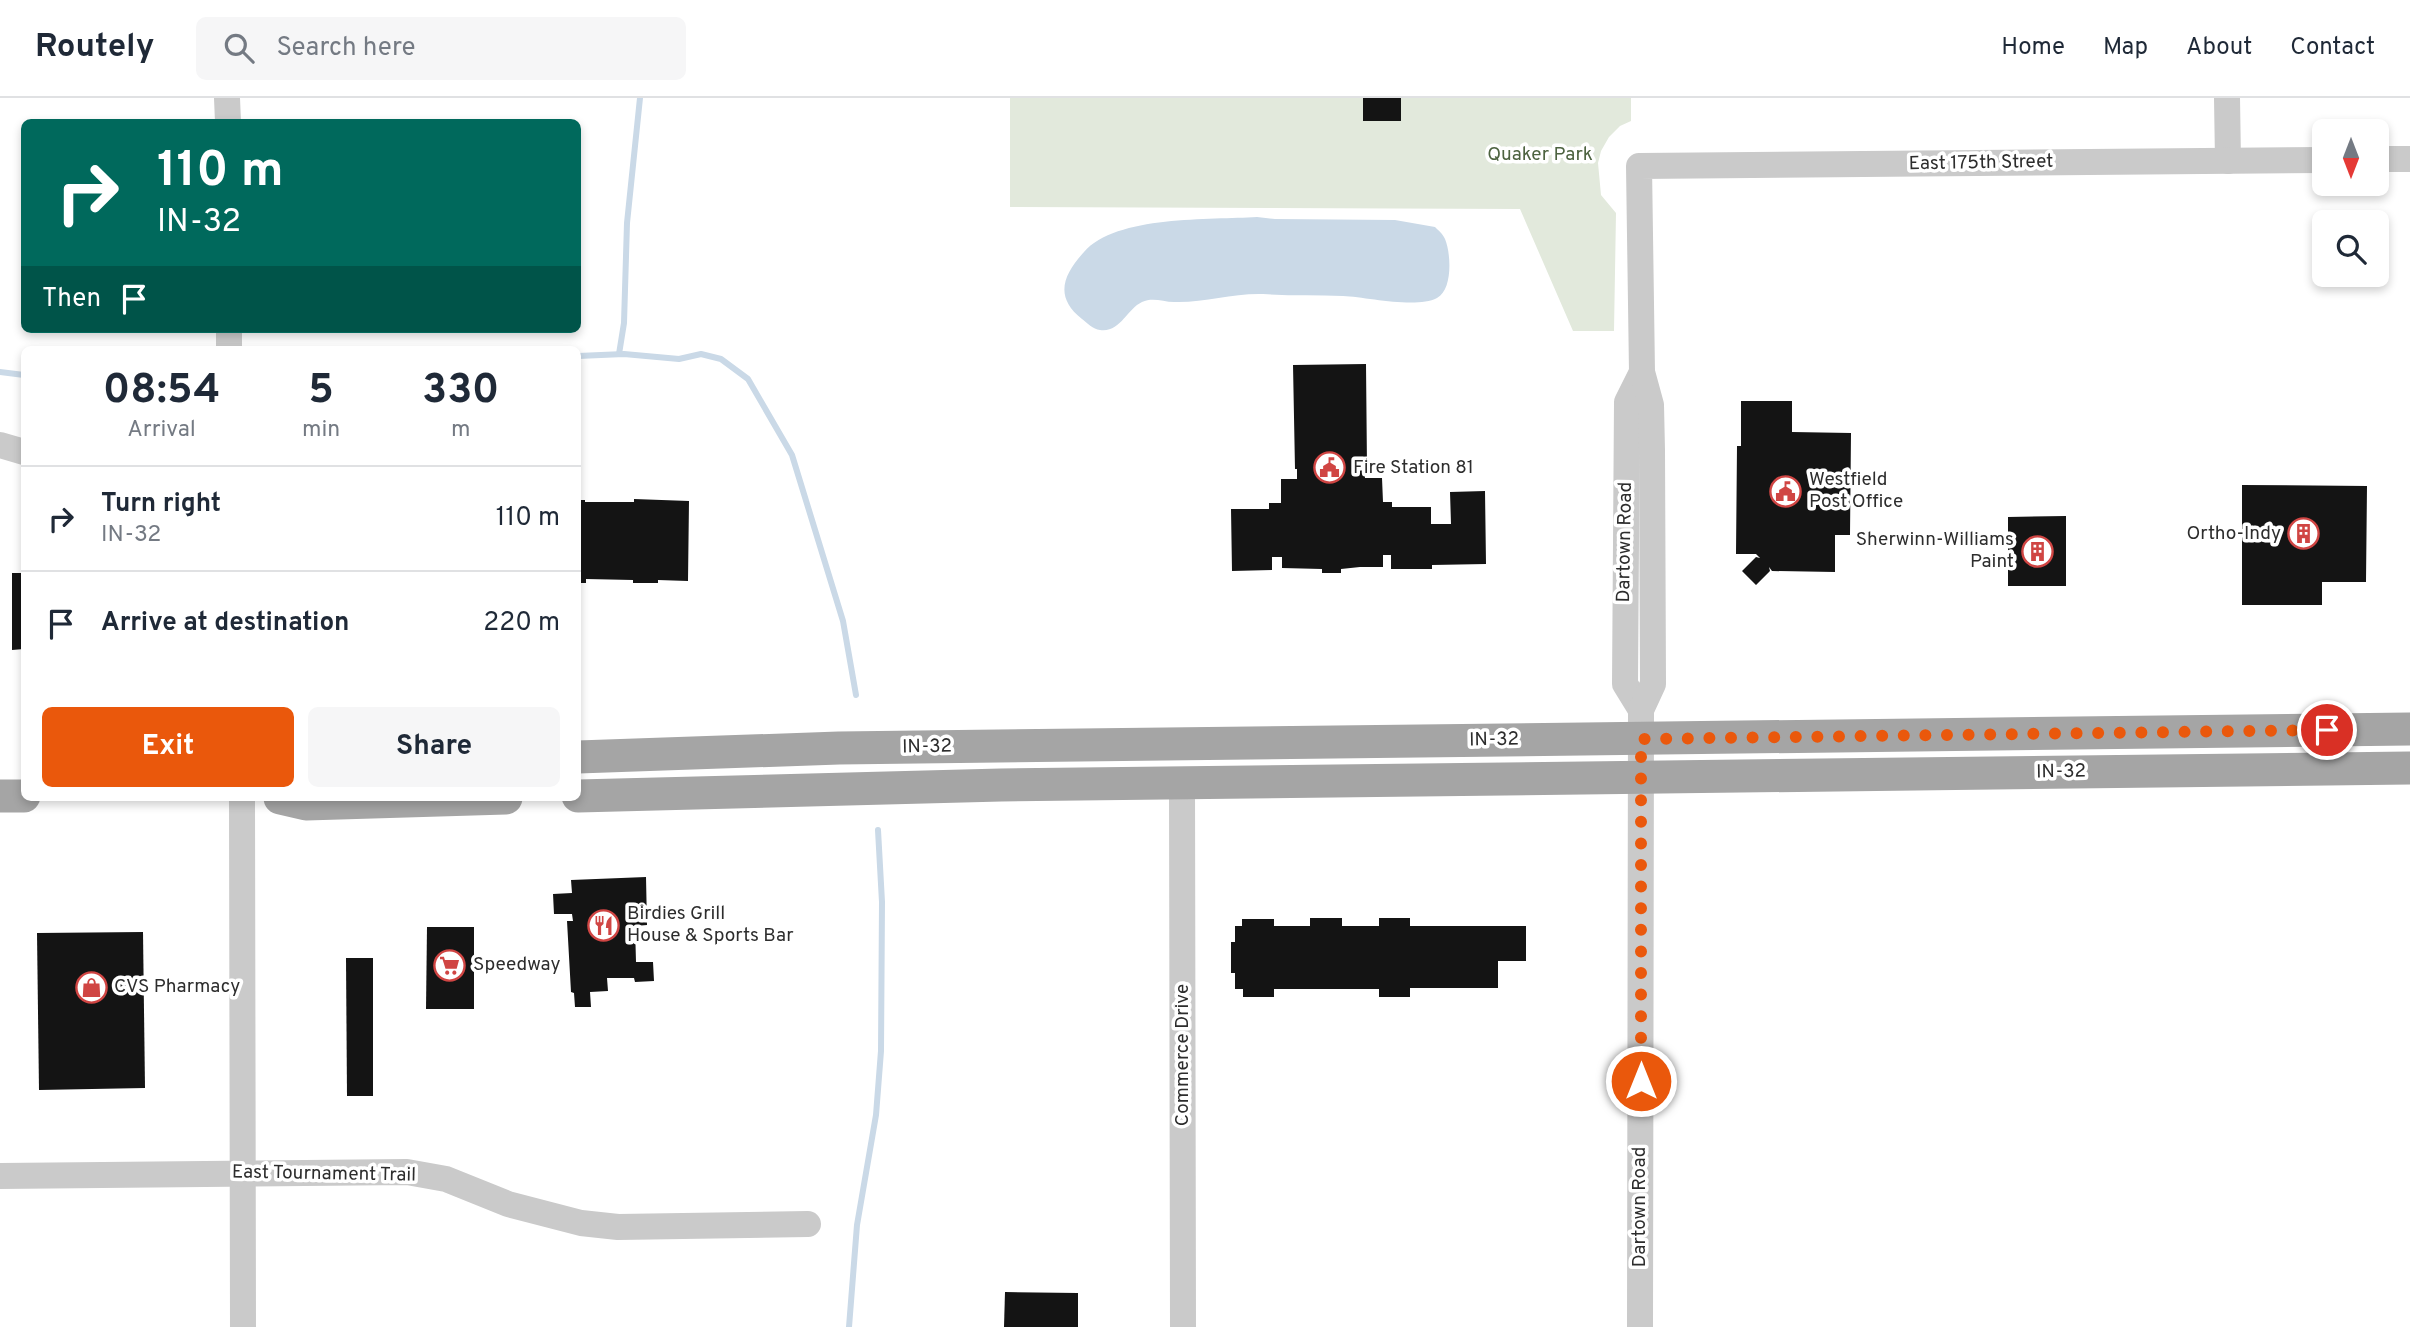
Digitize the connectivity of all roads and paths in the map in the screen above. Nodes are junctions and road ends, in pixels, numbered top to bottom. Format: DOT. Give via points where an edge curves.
graph roads {
  1 [pos="228,98"];
  2 [pos="2227,98"];
  3 [pos="228,119"];
  4 [pos="2389,159"];
  5 [pos="2410,159"];
  6 [pos="2312,160"];
  7 [pos="2228,161"];
  8 [pos="1639,166"];
  9 [pos="0,445"];
  10 [pos="21,451"];
  11 [pos="1641,724"];
  12 [pos="2410,729"];
  13 [pos="581,757"];
  14 [pos="2410,768"];
  15 [pos="1641,777"];
  16 [pos="1182,782"];
  17 [pos="0,796"];
  18 [pos="21,796"];
  19 [pos="581,796"];
  20 [pos="242,801"];
  21 [pos="293,801"];
  22 [pos="406,801"];
  23 [pos="242,1173"];
  24 [pos="0,1176"];
  25 [pos="808,1224"];
  26 [pos="243,1327"];
  27 [pos="1183,1327"];
  28 [pos="1640,1327"];
  1 -- 3 [label="street"];
  2 -- 7 [label="street"];
  4 -- 5 [label="street"];
  6 -- 7 [label="street, East 175th Street"];
  7 -- 8 [label="street, East 175th Street"];
  8 -- 11 [label="street, Dartown Road" via="1642,372 1651,405 1653,684"];
  9 -- 10 [label="street"];
  11 -- 12 [label="main road, IN-32"];
  11 -- 13 [label="main road, IN-32"];
  11 -- 15 [label="street, Dartown Road"];
  14 -- 15 [label="main road, IN-32"];
  15 -- 16 [label="main road, IN-32"];
  15 -- 28 [label="street, Dartown Road"];
  16 -- 19 [label="main road, IN-32"];
  16 -- 27 [label="street, Commerce Drive"];
  17 -- 18 [label="main road"];
  20 -- 23 [label="street"];
  21 -- 22 [label="main road"];
  23 -- 24 [label="street, East Tournament Trail"];
  23 -- 25 [label="street, East Tournament Trail" via="407,1172 446,1179 552,1217 618,1227"];
  23 -- 26 [label="street"];
}
